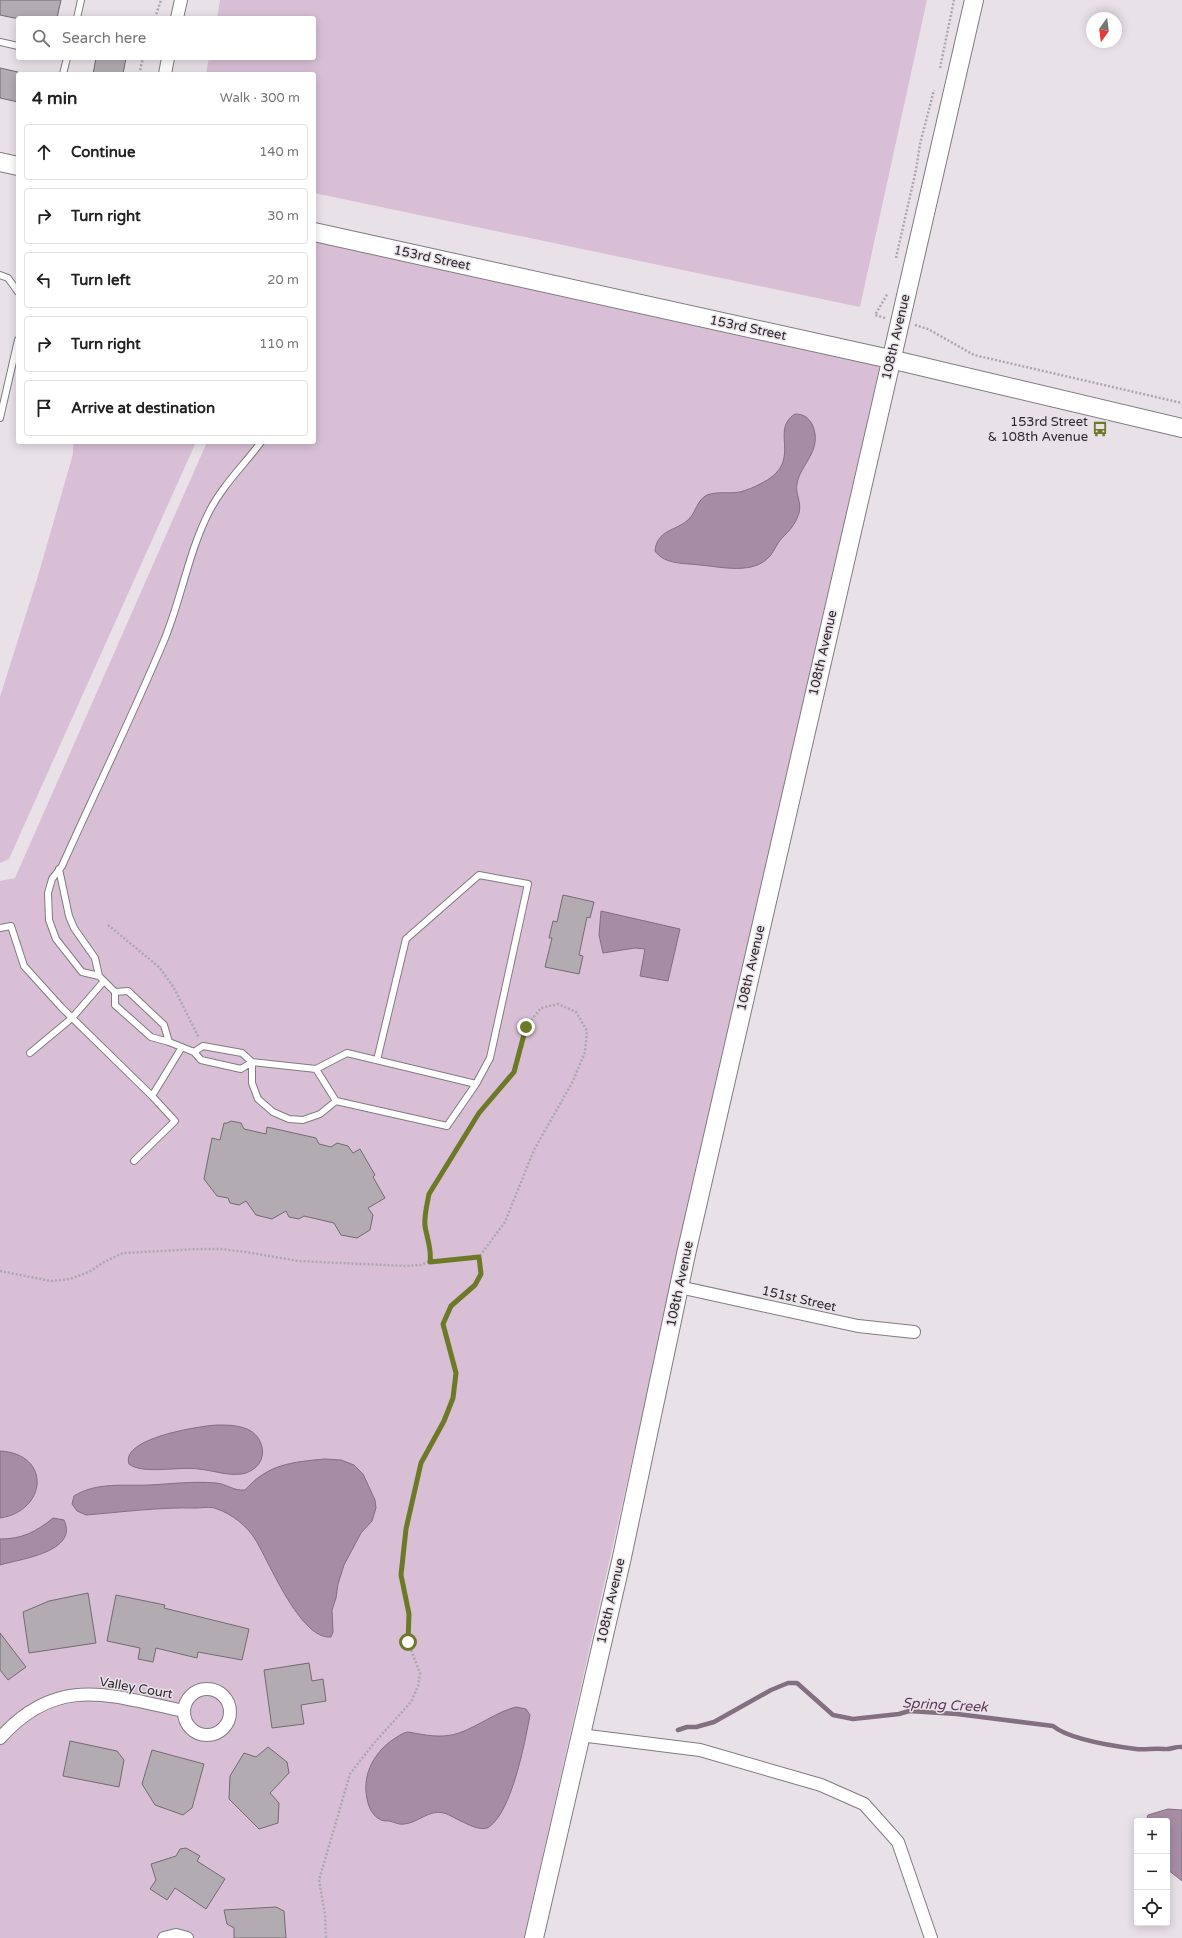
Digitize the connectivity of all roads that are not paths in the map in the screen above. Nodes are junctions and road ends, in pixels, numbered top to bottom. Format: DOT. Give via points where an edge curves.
graph roads {
  1 [pos="81,0"];
  2 [pos="181,0"];
  3 [pos="974,0"];
  4 [pos="77,16"];
  5 [pos="177,16"];
  6 [pos="0,42"];
  7 [pos="16,46"];
  8 [pos="66,60"];
  9 [pos="168,60"];
  10 [pos="64,72"];
  11 [pos="165,72"];
  12 [pos="0,162"];
  13 [pos="16,166"];
  14 [pos="316,232"];
  15 [pos="0,275"];
  16 [pos="16,289"];
  17 [pos="16,349"];
  18 [pos="890,359"];
  19 [pos="0,418"];
  20 [pos="1182,428"];
  21 [pos="259,444"];
  22 [pos="59,869"];
  23 [pos="0,928"];
  24 [pos="101,979"];
  25 [pos="116,992"];
  26 [pos="72,1018"];
  27 [pos="169,1042"];
  28 [pos="182,1047"];
  29 [pos="194,1052"];
  30 [pos="30,1053"];
  31 [pos="377,1060"];
  32 [pos="252,1062"];
  33 [pos="316,1069"];
  34 [pos="476,1084"];
  35 [pos="152,1096"];
  36 [pos="336,1101"];
  37 [pos="134,1161"];
  38 [pos="679,1287"];
  39 [pos="914,1332"];
  40 [pos="184,1711"];
  41 [pos="580,1735"];
  42 [pos="0,1738"];
  43 [pos="164,1938"];
  44 [pos="187,1938"];
  45 [pos="534,1938"];
  46 [pos="931,1938"];
  1 -- 4 [label="lane"];
  2 -- 5 [label="street"];
  3 -- 18 [label="street, 108th Avenue"];
  6 -- 7 [label="lane"];
  8 -- 10 [label="lane"];
  9 -- 11 [label="street"];
  12 -- 13 [label="street"];
  14 -- 18 [label="street, 153rd Street"];
  15 -- 16 [label="lane" via="8,278"];
  17 -- 19 [label="lane"];
  18 -- 20 [label="street, 153rd Street"];
  18 -- 38 [label="street, 108th Avenue"];
  21 -- 22 [label="lane" via="231,478 209,512 169,630"];
  22 -- 24 [label="lane" via="69,916 74,928 95,958"];
  22 -- 24 [label="lane" via="52,879 48,894 49,920 56,939 82,972"];
  23 -- 26 [label="lane" via="11,926 24,966"];
  24 -- 25 [label="lane"];
  24 -- 26 [label="lane"];
  25 -- 27 [label="lane" via="128,991 159,1020 164,1025"];
  25 -- 27 [label="lane" via="114,1004 151,1037"];
  26 -- 30 [label="lane"];
  26 -- 35 [label="lane"];
  27 -- 28 [label="lane"];
  28 -- 29 [label="lane"];
  28 -- 35 [label="lane"];
  29 -- 32 [label="lane" via="203,1046 242,1054"];
  29 -- 32 [label="lane" via="200,1060 241,1068"];
  31 -- 33 [label="lane" via="347,1053"];
  31 -- 34 [label="lane"];
  31 -- 34 [label="lane" via="406,939 479,875 528,884 490,1058"];
  32 -- 33 [label="lane"];
  32 -- 36 [label="lane" via="252,1083 258,1099 273,1112 289,1119 303,1120 320,1114"];
  33 -- 36 [label="lane"];
  34 -- 36 [label="lane" via="447,1126"];
  35 -- 37 [label="lane" via="175,1121"];
  38 -- 39 [label="street, 151st Street" via="858,1326"];
  38 -- 41 [label="street, 108th Avenue" via="622,1557"];
  40 -- 42 [label="street, Valley Court" via="98,1694 66,1695 40,1704"];
  41 -- 45 [label="street, 108th Avenue"];
  41 -- 46 [label="street" via="700,1750 821,1785 864,1804 898,1842"];
  43 -- 44 [label="street" via="176,1934"];
}
